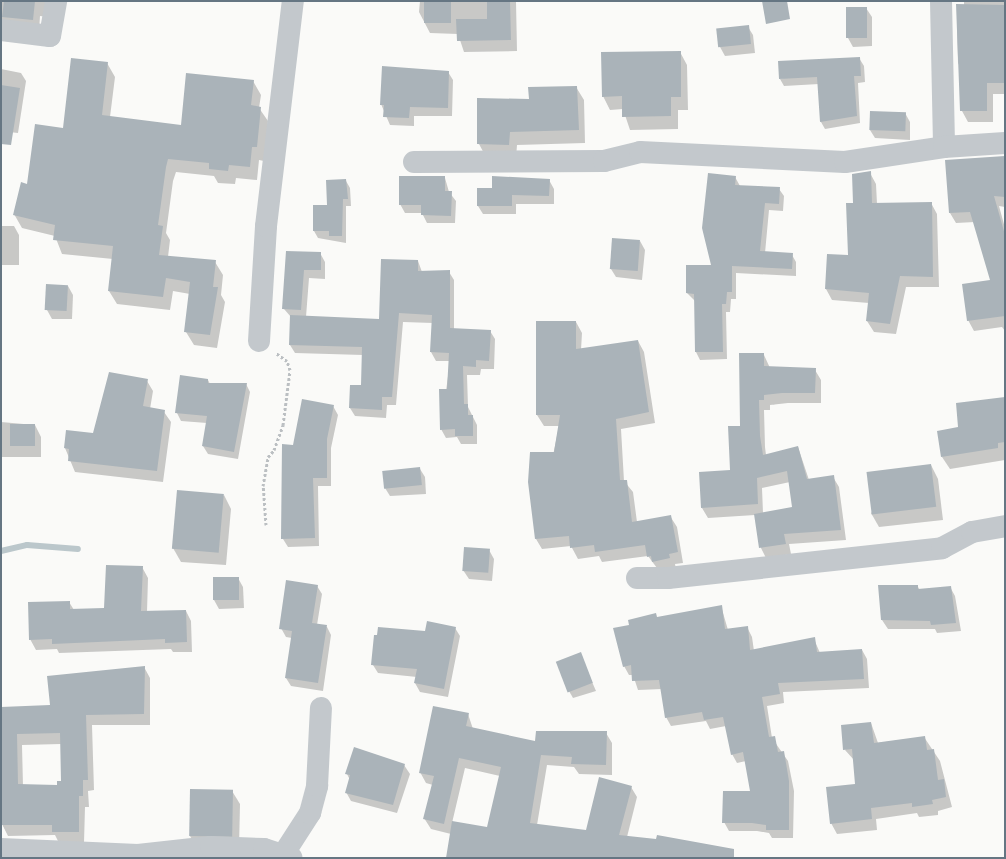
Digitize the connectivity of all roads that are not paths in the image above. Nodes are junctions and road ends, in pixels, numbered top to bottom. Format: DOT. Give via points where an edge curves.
graph roads {
  1 [pos="56,1"];
  2 [pos="293,1"];
  3 [pos="941,1"];
  4 [pos="1,30"];
  5 [pos="1005,143"];
  6 [pos="944,147"];
  7 [pos="414,162"];
  8 [pos="259,341"];
  9 [pos="1005,526"];
  10 [pos="637,578"];
  11 [pos="321,708"];
  12 [pos="1,849"];
  13 [pos="286,857"];
  1 -- 4 [label="street" via="50,36"];
  2 -- 8 [label="street" via="266,226"];
  3 -- 6 [label="street"];
  5 -- 6 [label="street"];
  6 -- 7 [label="street" via="846,162 640,152 604,161"];
  9 -- 10 [label="street" via="972,532 942,548 668,578"];
  11 -- 13 [label="street" via="316,786 310,813"];
  12 -- 13 [label="street" via="138,855 212,847 264,850"];
}
